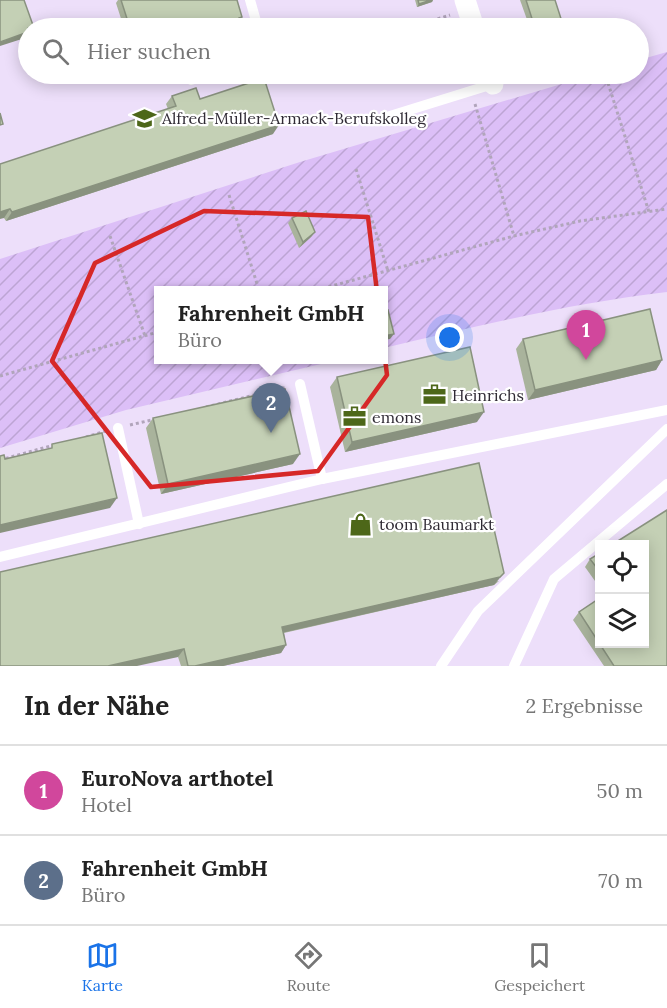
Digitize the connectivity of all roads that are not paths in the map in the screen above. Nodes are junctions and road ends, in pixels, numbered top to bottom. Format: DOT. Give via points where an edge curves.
graph roads {
  1 [pos="250,0"];
  2 [pos="255,18"];
  3 [pos="482,84"];
  4 [pos="377,120"];
  5 [pos="300,384"];
  6 [pos="667,410"];
  7 [pos="118,428"];
  8 [pos="667,429"];
  9 [pos="322,479"];
  10 [pos="667,484"];
  11 [pos="139,524"];
  12 [pos="0,557"];
  13 [pos="441,666"];
  14 [pos="514,666"];
  1 -- 2 [label="lane"];
  3 -- 4 [label="lane"];
  5 -- 9 [label="lane"];
  6 -- 9 [label="lane"];
  7 -- 11 [label="lane"];
  8 -- 13 [label="lane" via="478,611"];
  9 -- 11 [label="lane"];
  10 -- 14 [label="lane" via="554,579"];
  11 -- 12 [label="lane"];
}
